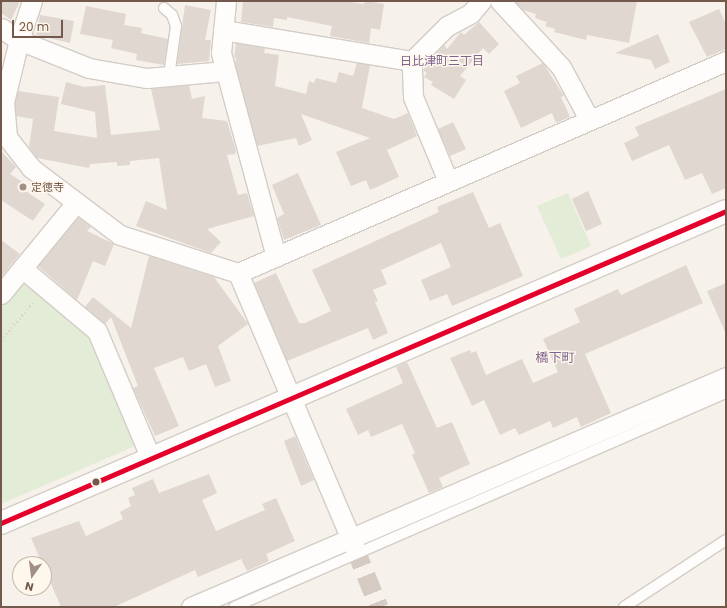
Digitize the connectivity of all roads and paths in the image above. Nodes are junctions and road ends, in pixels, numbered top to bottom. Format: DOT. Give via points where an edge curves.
graph roads {
  1 [pos="32,1"];
  2 [pos="226,1"];
  3 [pos="481,1"];
  4 [pos="500,1"];
  5 [pos="164,8"];
  6 [pos="1,28"];
  7 [pos="224,30"];
  8 [pos="19,40"];
  9 [pos="412,61"];
  10 [pos="726,61"];
  11 [pos="225,71"];
  12 [pos="169,76"];
  13 [pos="589,119"];
  14 [pos="448,181"];
  15 [pos="75,204"];
  16 [pos="726,211"];
  17 [pos="276,257"];
  18 [pos="22,268"];
  19 [pos="238,273"];
  20 [pos="45,287"];
  21 [pos="1,294"];
  22 [pos="1,340"];
  23 [pos="726,376"];
  24 [pos="726,393"];
  25 [pos="290,399"];
  26 [pos="151,459"];
  27 [pos="1,523"];
  28 [pos="726,540"];
  29 [pos="353,542"];
  30 [pos="191,607"];
  31 [pos="234,607"];
  32 [pos="624,607"];
  1 -- 8 [label="street"];
  2 -- 7 [label="street"];
  3 -- 9 [label="street" via="471,13 447,26"];
  4 -- 13 [label="street" via="561,67"];
  5 -- 12 [label="lane" via="172,15 176,26"];
  6 -- 8 [label="street"];
  7 -- 9 [label="street"];
  7 -- 11 [label="street" via="221,53"];
  8 -- 12 [label="street" via="89,68 147,78"];
  8 -- 15 [label="street" via="4,102 7,137 31,168"];
  9 -- 14 [label="street" via="413,97"];
  10 -- 13 [label="street"];
  11 -- 12 [label="street"];
  11 -- 17 [label="street"];
  13 -- 14 [label="street"];
  14 -- 17 [label="street"];
  15 -- 18 [label="street"];
  15 -- 19 [label="street" via="120,235"];
  16 -- 25 [label="street"];
  17 -- 19 [label="street"];
  18 -- 20 [label="street"];
  18 -- 21 [label="street"];
  19 -- 25 [label="street"];
  20 -- 22 [label="path"];
  20 -- 26 [label="street" via="97,331"];
  23 -- 29 [label="street"];
  24 -- 31 [label="lane"];
  25 -- 26 [label="street"];
  25 -- 29 [label="street"];
  26 -- 27 [label="street"];
  28 -- 32 [label="lane"];
  29 -- 30 [label="street"];
}
